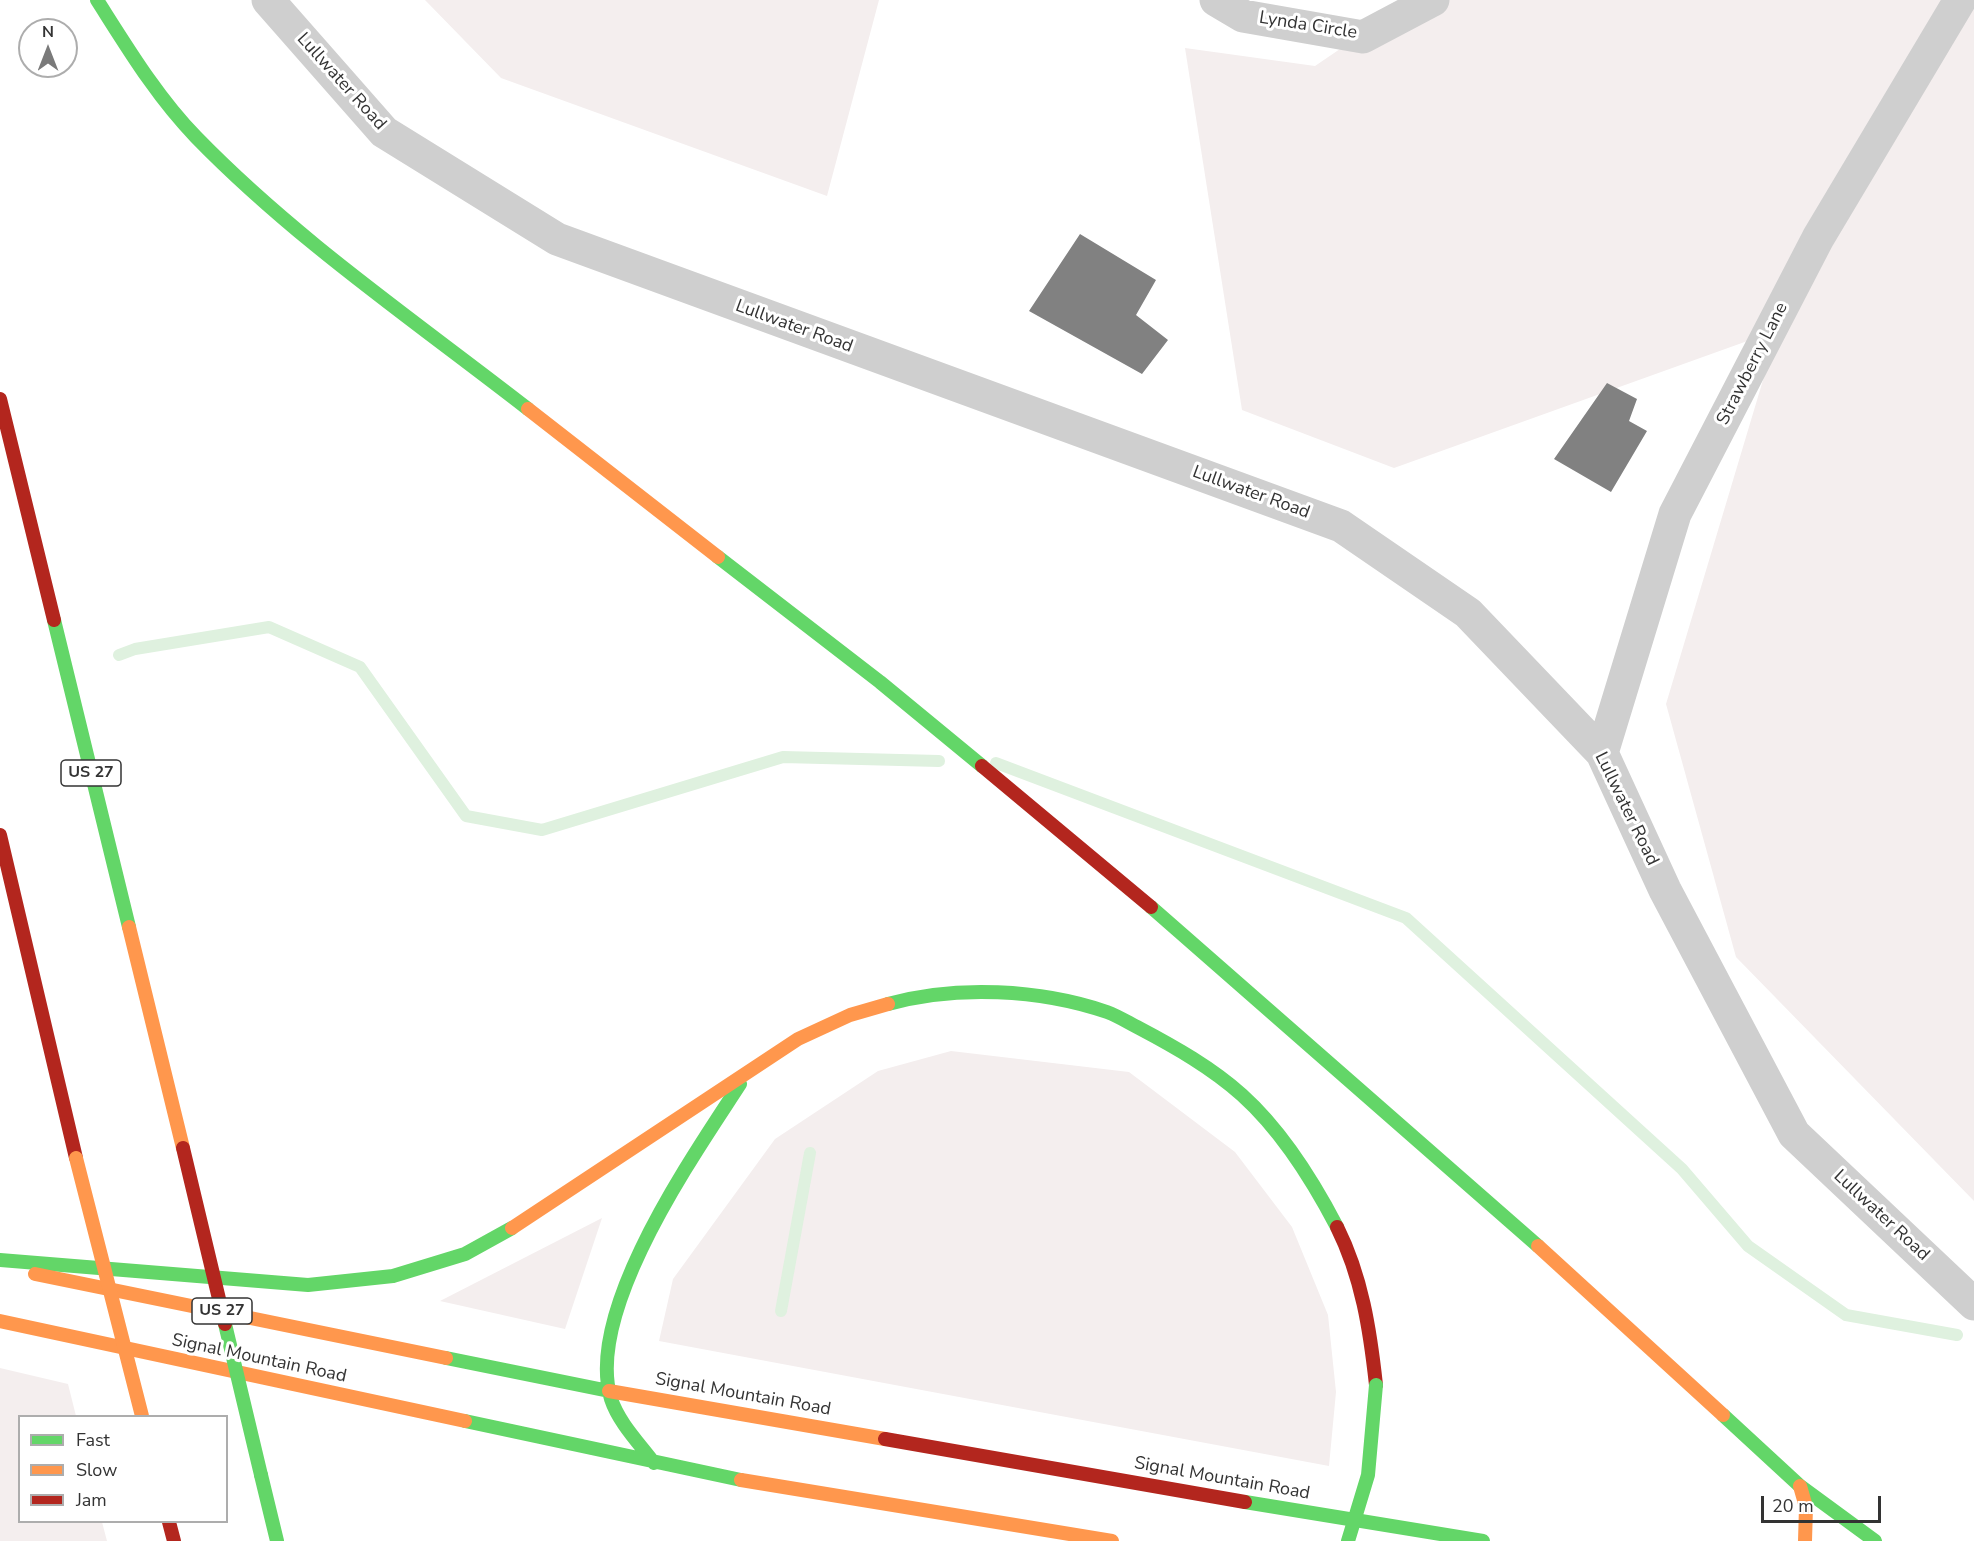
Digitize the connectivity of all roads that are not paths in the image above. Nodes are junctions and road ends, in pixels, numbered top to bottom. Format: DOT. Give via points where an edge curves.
graph roads {
  1 [pos="97,0"];
  2 [pos="268,0"];
  3 [pos="1216,0"];
  4 [pos="1433,0"];
  5 [pos="1960,0"];
  6 [pos="0,399"];
  7 [pos="1602,753"];
  8 [pos="0,835"];
  9 [pos="747,1072"];
  10 [pos="0,1260"];
  11 [pos="0,1267"];
  12 [pos="1974,1304"];
  13 [pos="0,1321"];
  14 [pos="609,1391"];
  15 [pos="142,1415"];
  16 [pos="654,1463"];
  17 [pos="1800,1486"];
  18 [pos="170,1523"];
  19 [pos="174,1541"];
  20 [pos="277,1541"];
  21 [pos="1112,1541"];
  22 [pos="1348,1541"];
  23 [pos="1483,1541"];
  24 [pos="1805,1541"];
  25 [pos="1875,1541"];
  1 -- 17 [label="main road" via="144,72 195,136 295,228 880,682 1124,884 1556,1262"];
  2 -- 7 [label="street, Lullwater Road" via="384,132 557,239 1341,526 1468,613"];
  3 -- 4 [label="street, Lynda Circle" via="1243,16 1363,37"];
  5 -- 7 [label="street, Strawberry Lane" via="1818,238 1675,514"];
  6 -- 20 [label="main road, US 27, bridge"];
  7 -- 12 [label="street, Lullwater Road" via="1665,890 1794,1134"];
  8 -- 15 [label="main road, bridge"];
  9 -- 10 [label="main road" via="526,1220 465,1254 393,1276 308,1285"];
  9 -- 14 [label="main road" via="664,1205 636,1260 621,1296 610,1345"];
  9 -- 22 [label="main road, bridge" via="798,1039 850,1015 900,1000 966,993 1038,996 1108,1012 1181,1050 1242,1095 1284,1141 1316,1186 1350,1253 1370,1326 1376,1385 1368,1475"];
  11 -- 14 [label="main road, Signal Mountain Road"];
  13 -- 16 [label="main road, Signal Mountain Road"];
  14 -- 16 [label="main road" via="622,1419"];
  14 -- 23 [label="main road, Signal Mountain Road"];
  16 -- 21 [label="main road, Signal Mountain Road"];
  17 -- 24 [label="main road" via="1806,1507"];
  17 -- 25 [label="main road"];
  18 -- 19 [label="main road"];
}
